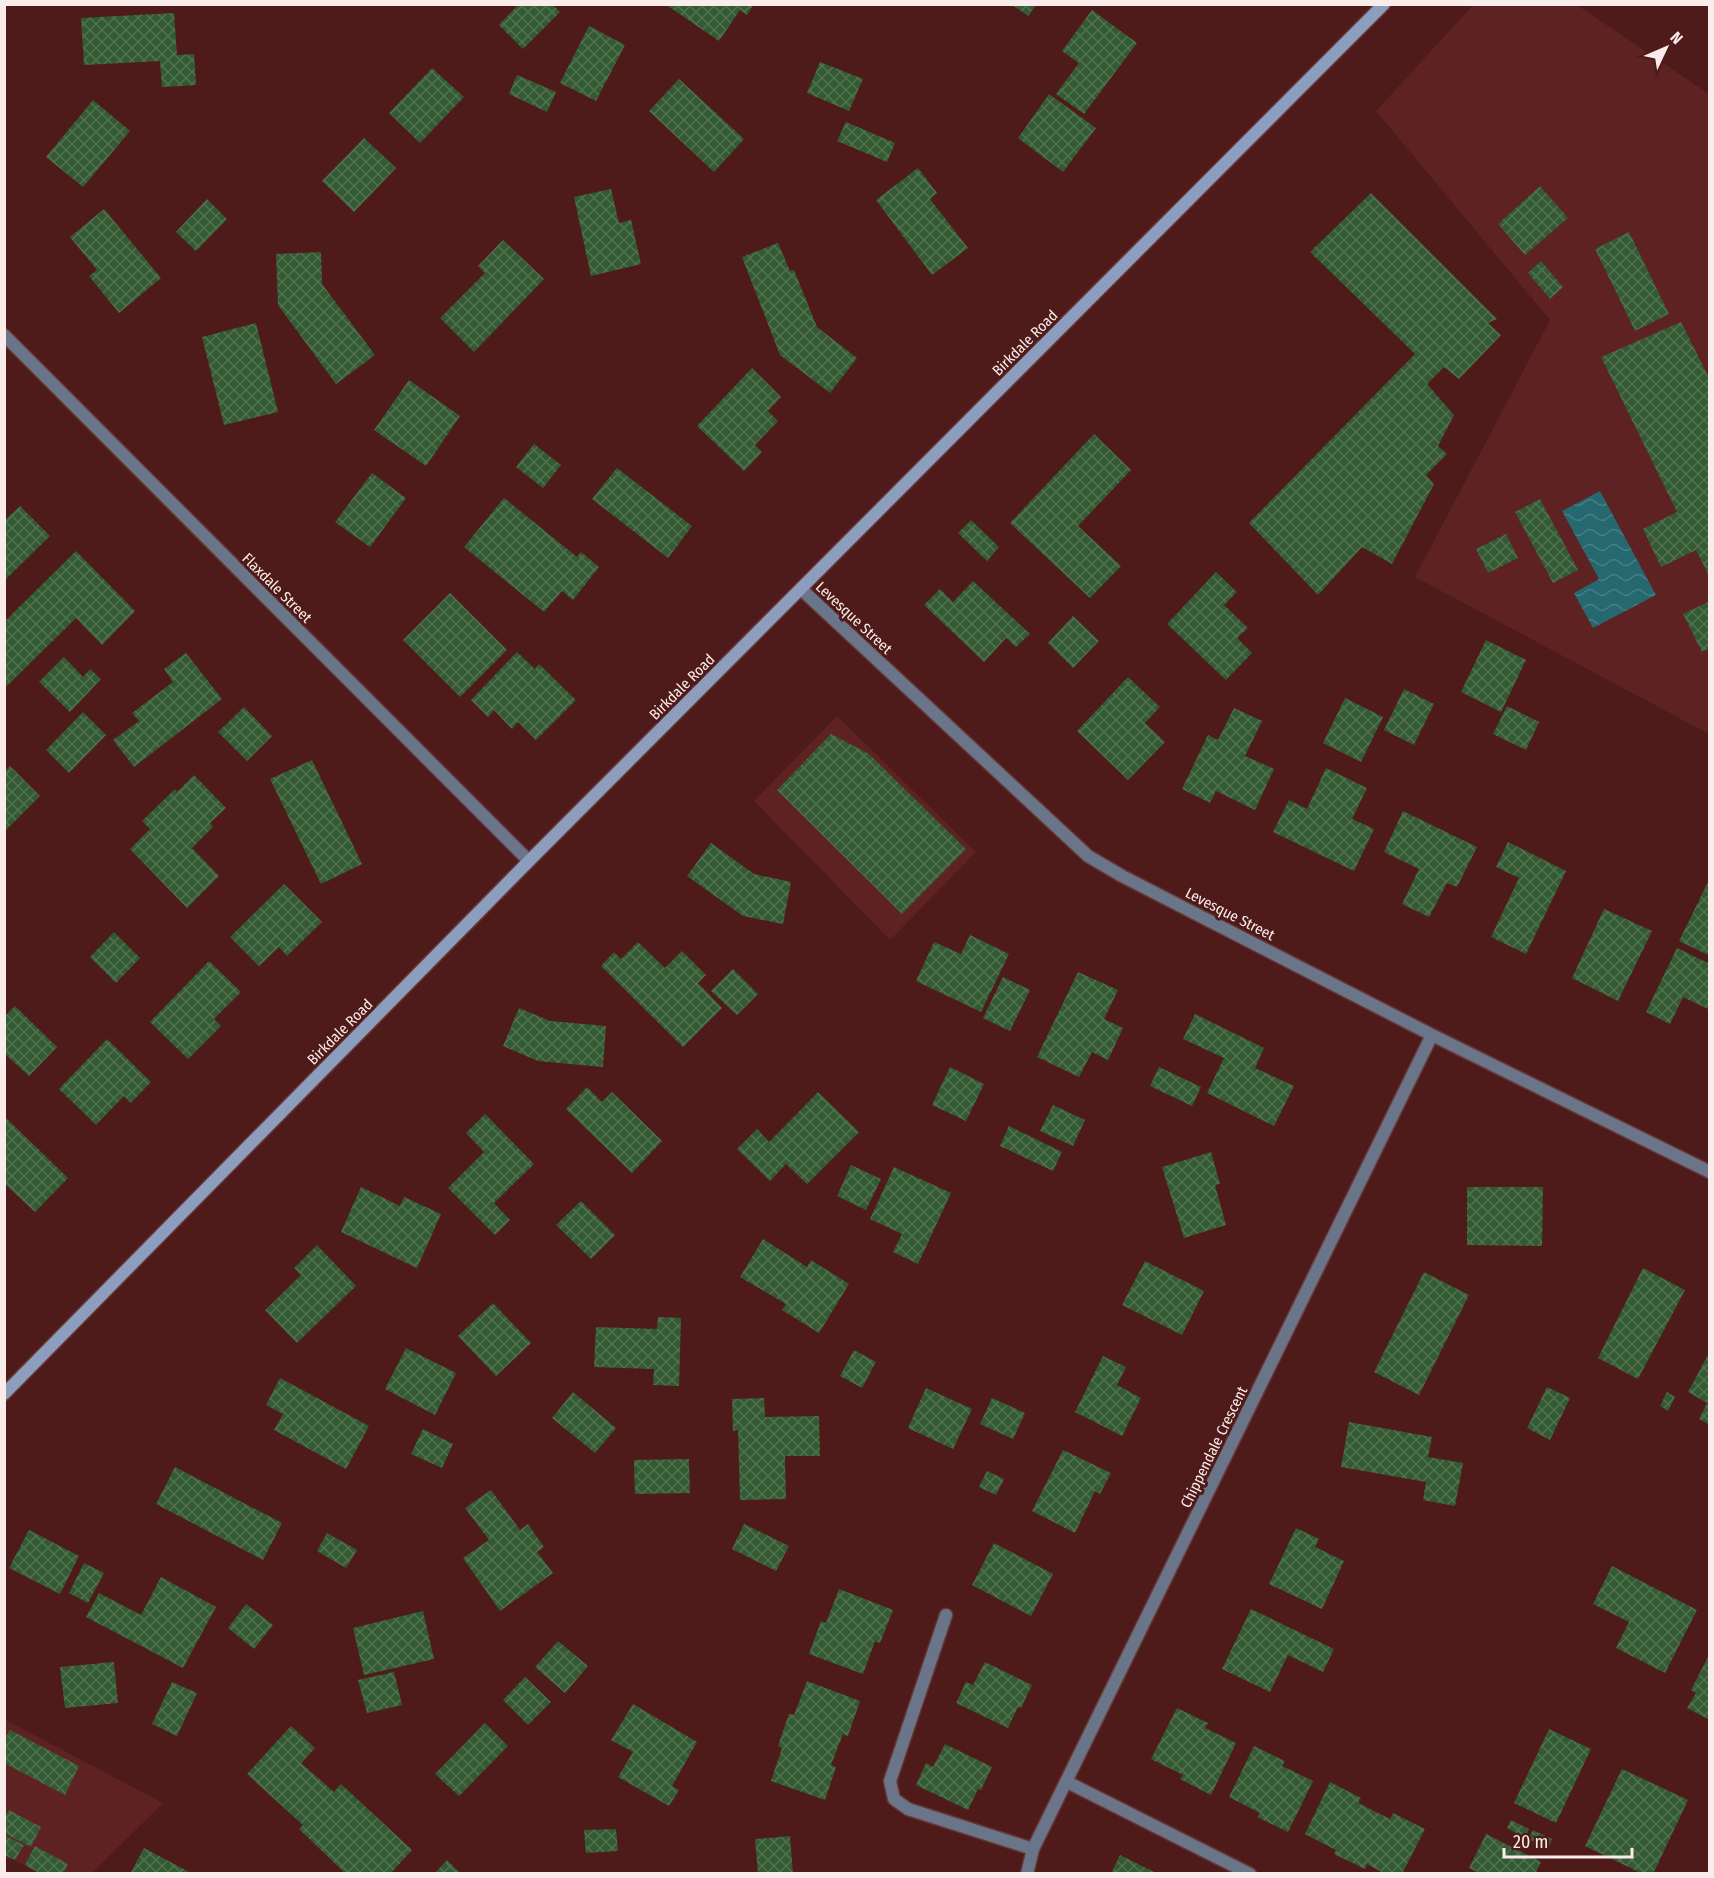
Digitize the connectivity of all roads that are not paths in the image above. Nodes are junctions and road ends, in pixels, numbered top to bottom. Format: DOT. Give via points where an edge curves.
graph roads {
  1 [pos="1384,4"];
  2 [pos="4,335"];
  3 [pos="801,589"];
  4 [pos="529,861"];
  5 [pos="1432,1035"];
  6 [pos="1710,1172"];
  7 [pos="4,1394"];
  8 [pos="946,1614"];
  9 [pos="1067,1782"];
  10 [pos="1033,1849"];
  11 [pos="1027,1874"];
  12 [pos="1250,1874"];
  1 -- 3 [label="main road, Birkdale Road"];
  2 -- 4 [label="street, Flaxdale Street"];
  3 -- 4 [label="main road, Birkdale Road"];
  3 -- 5 [label="street, Levesque Street" via="1089,856"];
  4 -- 7 [label="main road, Birkdale Road"];
  5 -- 6 [label="street, Levesque Street"];
  5 -- 9 [label="street, Chippendale Crescent"];
  8 -- 10 [label="street" via="890,1781 894,1799 908,1809"];
  9 -- 10 [label="street, Chippendale Crescent"];
  9 -- 12 [label="street"];
  10 -- 11 [label="street, Chippendale Crescent"];
}
